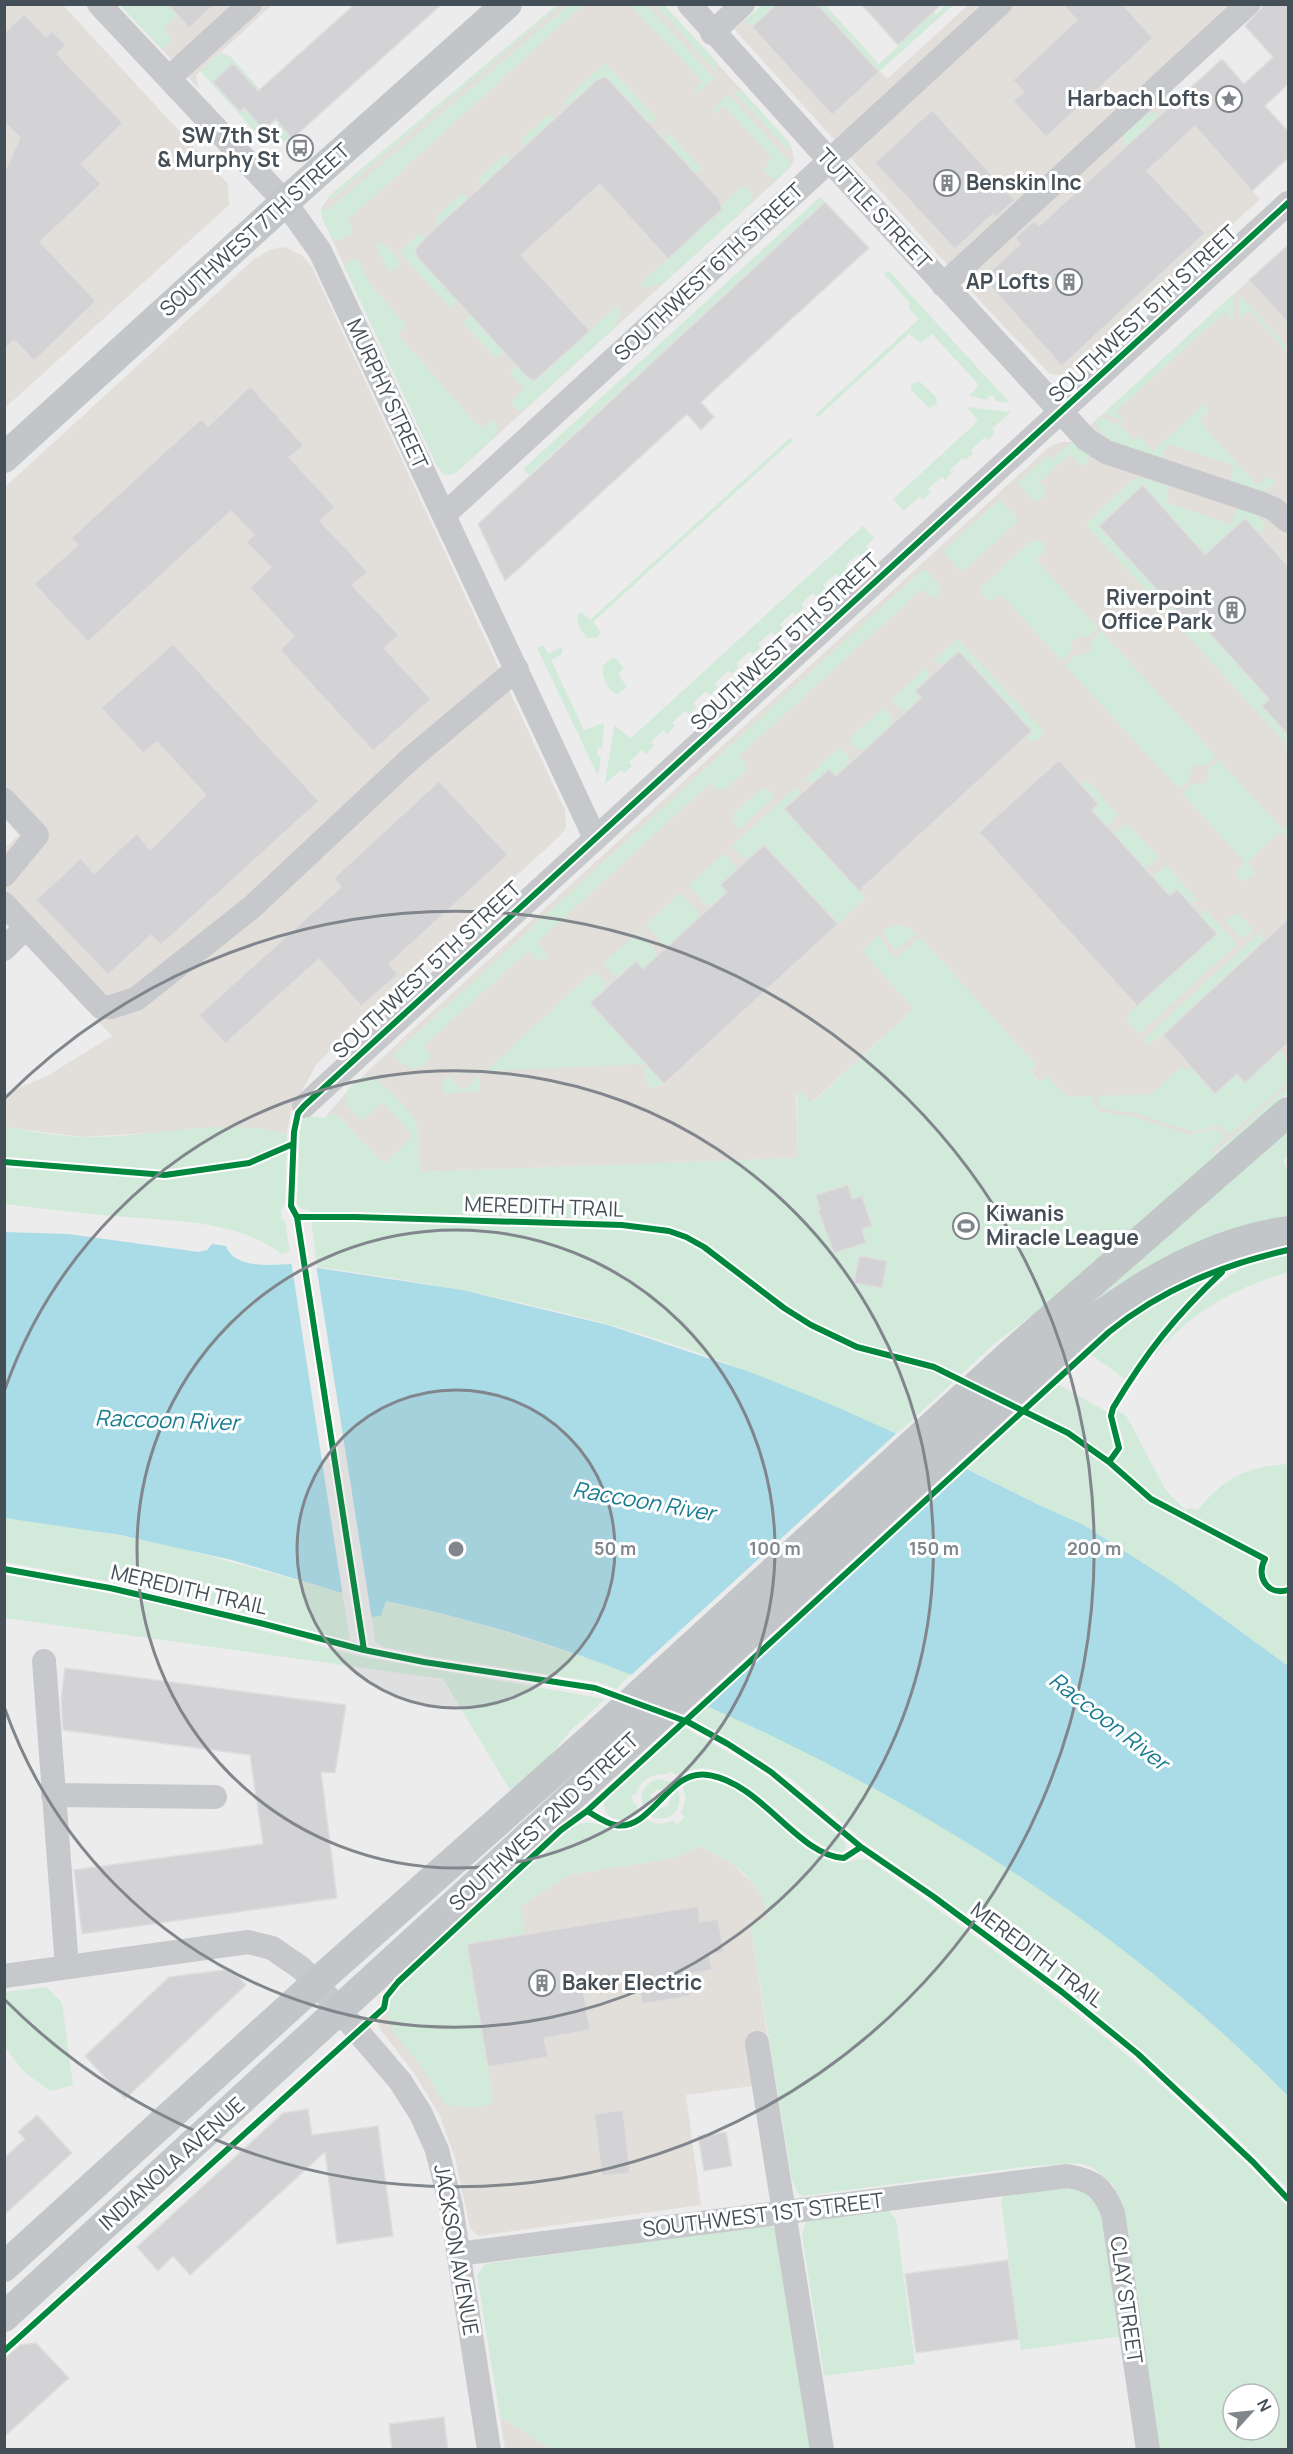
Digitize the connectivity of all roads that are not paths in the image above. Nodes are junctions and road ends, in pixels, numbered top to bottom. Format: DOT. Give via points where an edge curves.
graph roads {
  1 [pos="99,4"];
  2 [pos="250,4"];
  3 [pos="507,4"];
  4 [pos="689,4"];
  5 [pos="744,4"];
  6 [pos="1000,4"];
  7 [pos="1248,4"];
  8 [pos="712,33"];
  9 [pos="169,78"];
  10 [pos="830,161"];
  11 [pos="285,202"];
  12 [pos="1288,203"];
  13 [pos="943,285"];
  14 [pos="1060,412"];
  15 [pos="4,458"];
  16 [pos="444,515"];
  17 [pos="1288,520"];
  18 [pos="516,669"];
  19 [pos="4,800"];
  20 [pos="595,838"];
  21 [pos="4,875"];
  22 [pos="4,904"];
  23 [pos="26,927"];
  24 [pos="4,949"];
  25 [pos="304,1106"];
  26 [pos="1288,1112"];
  27 [pos="1288,1231"];
  28 [pos="44,1661"];
  29 [pos="53,1796"];
  30 [pos="215,1797"];
  31 [pos="67,1967"];
  32 [pos="4,1976"];
  33 [pos="316,1983"];
  34 [pos="339,2011"];
  35 [pos="757,2043"];
  36 [pos="1067,2176"];
  37 [pos="784,2212"];
  38 [pos="458,2254"];
  39 [pos="4,2267"];
  40 [pos="4,2317"];
  41 [pos="489,2450"];
  42 [pos="822,2450"];
  43 [pos="1148,2450"];
  1 -- 9 [label="street, MURPHY STREET"];
  2 -- 9 [label="street"];
  3 -- 11 [label="main road, SOUTHWEST 7TH STREET"];
  4 -- 8 [label="street, TUTTLE STREET"];
  5 -- 8 [label="street"];
  6 -- 10 [label="street, SOUTHWEST 6TH STREET"];
  7 -- 13 [label="street"];
  8 -- 10 [label="street, TUTTLE STREET"];
  9 -- 11 [label="street, MURPHY STREET"];
  10 -- 13 [label="street, TUTTLE STREET"];
  10 -- 16 [label="street, SOUTHWEST 6TH STREET"];
  11 -- 15 [label="main road, SOUTHWEST 7TH STREET"];
  11 -- 16 [label="street, MURPHY STREET" via="320,252"];
  12 -- 14 [label="street, SOUTHWEST 5TH STREET"];
  13 -- 14 [label="street, TUTTLE STREET"];
  14 -- 17 [label="street, TUTTLE STREET" via="1106,453 1262,504"];
  14 -- 20 [label="street, SOUTHWEST 5TH STREET"];
  16 -- 18 [label="street, MURPHY STREET"];
  18 -- 20 [label="street, MURPHY STREET"];
  18 -- 23 [label="street" via="410,759 252,907 136,999 101,1007"];
  19 -- 21 [label="street" via="37,835"];
  20 -- 25 [label="street, SOUTHWEST 5TH STREET"];
  22 -- 23 [label="street"];
  23 -- 24 [label="street"];
  26 -- 33 [label="main road, SOUTHWEST 2ND STREET" via="1012,1352 593,1737"];
  27 -- 34 [label="main road, SOUTHWEST 2ND STREET" via="1235,1244 1159,1276 1091,1322"];
  28 -- 29 [label="street"];
  29 -- 30 [label="street"];
  29 -- 31 [label="street"];
  31 -- 32 [label="street"];
  31 -- 33 [label="street, JACKSON AVENUE" via="248,1942 272,1948"];
  33 -- 34 [label="street, JACKSON AVENUE"];
  33 -- 39 [label="main road, INDIANOLA AVENUE"];
  34 -- 38 [label="street, JACKSON AVENUE" via="387,2064 421,2114 443,2169"];
  34 -- 40 [label="main road, INDIANOLA AVENUE"];
  35 -- 37 [label="street"];
  36 -- 37 [label="street, SOUTHWEST 1ST STREET"];
  36 -- 43 [label="street, CLAY STREET" via="1089,2181 1099,2188 1113,2213"];
  37 -- 38 [label="street, SOUTHWEST 1ST STREET"];
  37 -- 42 [label="street"];
  38 -- 41 [label="street, JACKSON AVENUE"];
}
